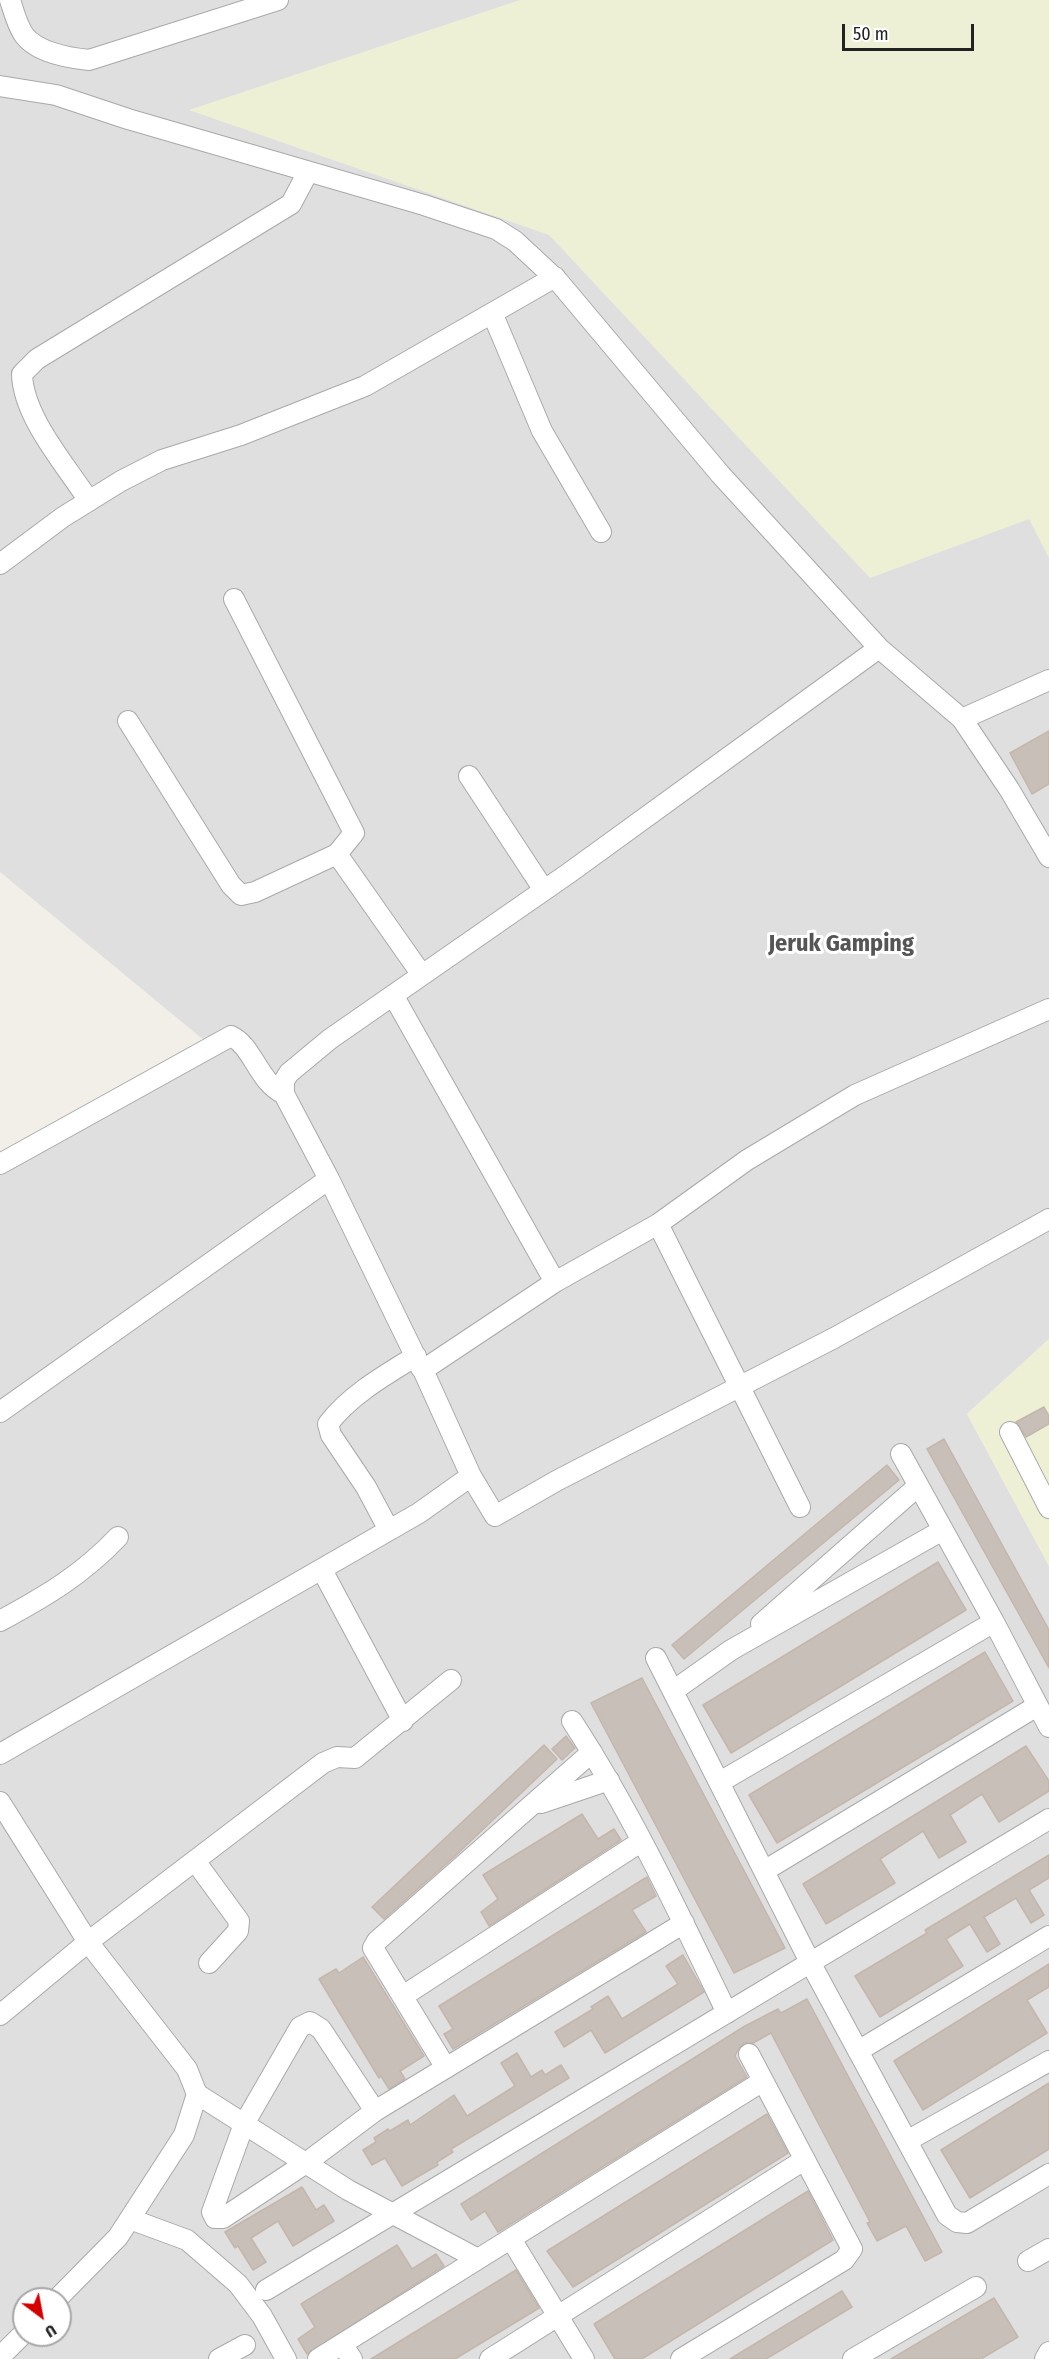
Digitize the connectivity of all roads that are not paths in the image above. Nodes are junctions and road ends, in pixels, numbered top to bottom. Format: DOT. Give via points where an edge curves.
graph roads {
  1 [pos="10,0"];
  2 [pos="278,0"];
  3 [pos="0,86"];
  4 [pos="308,171"];
  5 [pos="555,278"];
  6 [pos="493,315"];
  7 [pos="89,501"];
  8 [pos="601,532"];
  9 [pos="0,564"];
  10 [pos="234,599"];
  11 [pos="879,648"];
  12 [pos="1049,680"];
  13 [pos="969,715"];
  14 [pos="128,721"];
  15 [pos="469,776"];
  16 [pos="337,854"];
  17 [pos="1049,857"];
  18 [pos="544,890"];
  19 [pos="422,975"];
  20 [pos="393,995"];
  21 [pos="1049,1010"];
  22 [pos="284,1094"];
  23 [pos="0,1164"];
  24 [pos="329,1179"];
  25 [pos="1049,1219"];
  26 [pos="658,1224"];
  27 [pos="555,1282"];
  28 [pos="419,1363"];
  29 [pos="740,1387"];
  30 [pos="0,1412"];
  31 [pos="1010,1432"];
  32 [pos="901,1454"];
  33 [pos="471,1476"];
  34 [pos="917,1487"];
  35 [pos="800,1507"];
  36 [pos="1049,1508"];
  37 [pos="389,1530"];
  38 [pos="941,1531"];
  39 [pos="118,1537"];
  40 [pos="322,1570"];
  41 [pos="0,1621"];
  42 [pos="994,1622"];
  43 [pos="731,1650"];
  44 [pos="656,1658"];
  45 [pos="451,1680"];
  46 [pos="674,1692"];
  47 [pos="1037,1706"];
  48 [pos="403,1721"];
  49 [pos="572,1721"];
  50 [pos="1049,1727"];
  51 [pos="592,1752"];
  52 [pos="0,1754"];
  53 [pos="609,1780"];
  54 [pos="720,1782"];
  55 [pos="0,1802"];
  56 [pos="531,1806"];
  57 [pos="1049,1819"];
  58 [pos="642,1841"];
  59 [pos="195,1860"];
  60 [pos="765,1871"];
  61 [pos="684,1923"];
  62 [pos="1049,1936"];
  63 [pos="88,1942"];
  64 [pos="209,1964"];
  65 [pos="811,1964"];
  66 [pos="403,1996"];
  67 [pos="727,2013"];
  68 [pos="0,2015"];
  69 [pos="858,2051"];
  70 [pos="749,2054"];
  71 [pos="1049,2061"];
  72 [pos="446,2068"];
  73 [pos="763,2081"];
  74 [pos="197,2094"];
  75 [pos="375,2111"];
  76 [pos="244,2124"];
  77 [pos="907,2141"];
  78 [pos="804,2160"];
  79 [pos="306,2163"];
  80 [pos="1049,2174"];
  81 [pos="392,2213"];
  82 [pos="125,2227"];
  83 [pos="511,2239"];
  84 [pos="1049,2249"];
  85 [pos="478,2259"];
  86 [pos="1028,2261"];
  87 [pos="68,2287"];
  88 [pos="976,2287"];
  89 [pos="266,2290"];
  90 [pos="558,2316"];
  91 [pos="12,2345"];
  92 [pos="245,2345"];
  93 [pos="347,2351"];
  94 [pos="1049,2352"];
  95 [pos="0,2357"];
  96 [pos="219,2359"];
  97 [pos="286,2359"];
  98 [pos="318,2359"];
  99 [pos="490,2359"];
  100 [pos="584,2359"];
  101 [pos="681,2359"];
  102 [pos="853,2359"];
  103 [pos="1045,2359"];
  1 -- 2 [label="street" via="20,29 32,44 89,60"];
  3 -- 4 [label="street" via="56,95 138,123"];
  4 -- 5 [label="street" via="496,229"];
  4 -- 7 [label="street" via="291,204 37,359 22,374 22,391 32,412"];
  5 -- 6 [label="street"];
  5 -- 11 [label="street" via="720,474"];
  6 -- 7 [label="street" via="366,386 242,435 162,460"];
  6 -- 8 [label="street" via="542,431"];
  7 -- 9 [label="street"];
  10 -- 16 [label="street" via="354,833"];
  11 -- 13 [label="street"];
  11 -- 18 [label="street"];
  12 -- 13 [label="street"];
  13 -- 17 [label="street"];
  14 -- 16 [label="street" via="241,895"];
  15 -- 18 [label="street"];
  16 -- 19 [label="street"];
  18 -- 19 [label="street"];
  19 -- 20 [label="street"];
  20 -- 22 [label="street" via="289,1073 284,1081"];
  20 -- 27 [label="street"];
  21 -- 26 [label="street" via="855,1095 747,1160"];
  22 -- 23 [label="street" via="267,1084 231,1036"];
  22 -- 24 [label="street"];
  24 -- 28 [label="street"];
  24 -- 30 [label="street"];
  25 -- 29 [label="street"];
  26 -- 27 [label="street"];
  26 -- 29 [label="street"];
  27 -- 28 [label="street"];
  28 -- 33 [label="street"];
  28 -- 37 [label="street" via="379,1378 328,1424"];
  29 -- 33 [label="street" via="558,1479 495,1516"];
  29 -- 35 [label="street"];
  31 -- 36 [label="street"];
  32 -- 34 [label="street"];
  33 -- 37 [label="street"];
  34 -- 38 [label="street"];
  34 -- 43 [label="street"];
  37 -- 40 [label="street"];
  38 -- 42 [label="street"];
  38 -- 43 [label="street"];
  39 -- 41 [label="street" via="94,1562 53,1593"];
  40 -- 48 [label="street"];
  40 -- 52 [label="street"];
  42 -- 47 [label="street"];
  42 -- 54 [label="street"];
  43 -- 46 [label="street"];
  44 -- 46 [label="street"];
  45 -- 48 [label="street"];
  46 -- 54 [label="street"];
  47 -- 50 [label="street"];
  47 -- 60 [label="street"];
  48 -- 59 [label="street" via="355,1758 330,1759"];
  49 -- 51 [label="street"];
  51 -- 53 [label="street"];
  51 -- 56 [label="street"];
  53 -- 56 [label="street"];
  53 -- 58 [label="street"];
  54 -- 60 [label="street"];
  55 -- 63 [label="street"];
  56 -- 66 [label="street" via="377,1941 373,1948 376,1955"];
  57 -- 65 [label="street"];
  58 -- 61 [label="street"];
  58 -- 66 [label="street"];
  59 -- 63 [label="street"];
  59 -- 64 [label="street" via="239,1921 238,1931"];
  60 -- 65 [label="street"];
  61 -- 67 [label="street"];
  61 -- 72 [label="street"];
  62 -- 69 [label="street"];
  63 -- 68 [label="street"];
  63 -- 74 [label="street" via="187,2069"];
  65 -- 67 [label="street"];
  65 -- 69 [label="street"];
  66 -- 72 [label="street"];
  67 -- 81 [label="street"];
  69 -- 77 [label="street"];
  70 -- 73 [label="street"];
  71 -- 77 [label="street"];
  72 -- 75 [label="street"];
  73 -- 78 [label="street"];
  73 -- 83 [label="street"];
  74 -- 76 [label="street"];
  74 -- 82 [label="street" via="184,2135"];
  75 -- 76 [label="street" via="321,2029 310,2022 300,2027"];
  75 -- 79 [label="street"];
  76 -- 79 [label="street"];
  76 -- 79 [label="street" via="212,2212 215,2218 223,2218"];
  77 -- 80 [label="street" via="947,2215 957,2222 967,2223"];
  78 -- 90 [label="street"];
  78 -- 101 [label="street" via="852,2249 844,2260"];
  79 -- 81 [label="street"];
  81 -- 85 [label="street"];
  81 -- 89 [label="street"];
  82 -- 87 [label="street"];
  82 -- 97 [label="street" via="187,2240 238,2284"];
  83 -- 85 [label="street"];
  83 -- 90 [label="street"];
  84 -- 86 [label="street"];
  85 -- 93 [label="street"];
  88 -- 102 [label="street"];
  90 -- 99 [label="street"];
  90 -- 100 [label="street"];
  91 -- 95 [label="street"];
  92 -- 96 [label="street"];
  93 -- 98 [label="street"];
  94 -- 103 [label="street"];
}
